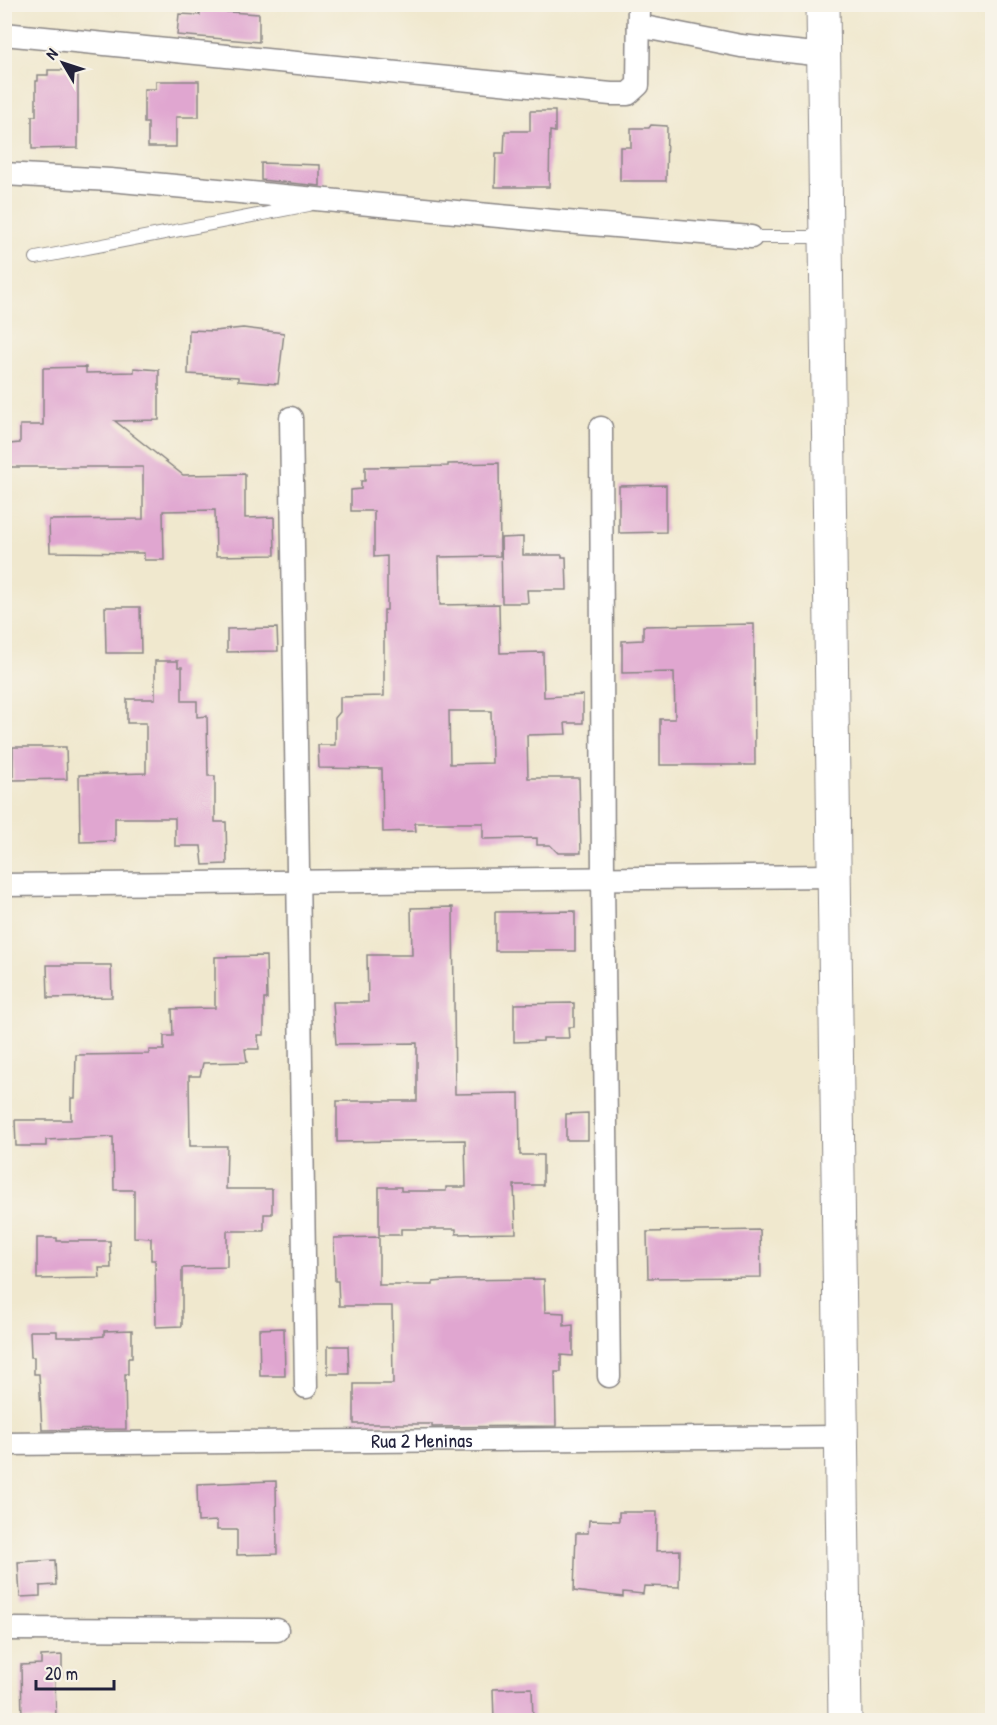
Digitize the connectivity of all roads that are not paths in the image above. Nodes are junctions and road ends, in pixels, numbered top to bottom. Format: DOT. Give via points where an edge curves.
graph roads {
  1 [pos="823,4"];
  2 [pos="639,15"];
  3 [pos="4,34"];
  4 [pos="824,55"];
  5 [pos="4,174"];
  6 [pos="331,201"];
  7 [pos="752,237"];
  8 [pos="826,237"];
  9 [pos="36,258"];
  10 [pos="291,418"];
  11 [pos="601,428"];
  12 [pos="833,876"];
  13 [pos="603,878"];
  14 [pos="298,882"];
  15 [pos="4,885"];
  16 [pos="609,1376"];
  17 [pos="306,1387"];
  18 [pos="841,1437"];
  19 [pos="4,1444"];
  20 [pos="4,1629"];
  21 [pos="277,1630"];
  22 [pos="845,1720"];
  1 -- 4 [label="main road"];
  2 -- 3 [label="street" via="638,85 628,94"];
  2 -- 4 [label="street" via="741,45"];
  4 -- 8 [label="main road"];
  5 -- 6 [label="street"];
  6 -- 7 [label="street"];
  6 -- 9 [label="lane"];
  7 -- 8 [label="lane"];
  8 -- 12 [label="main road"];
  10 -- 14 [label="street"];
  11 -- 13 [label="street"];
  12 -- 13 [label="street"];
  12 -- 18 [label="main road"];
  13 -- 14 [label="street"];
  13 -- 16 [label="street"];
  14 -- 15 [label="street"];
  14 -- 17 [label="street"];
  18 -- 19 [label="street, Rua 2 Meninas"];
  18 -- 22 [label="main road"];
  20 -- 21 [label="street"];
}
